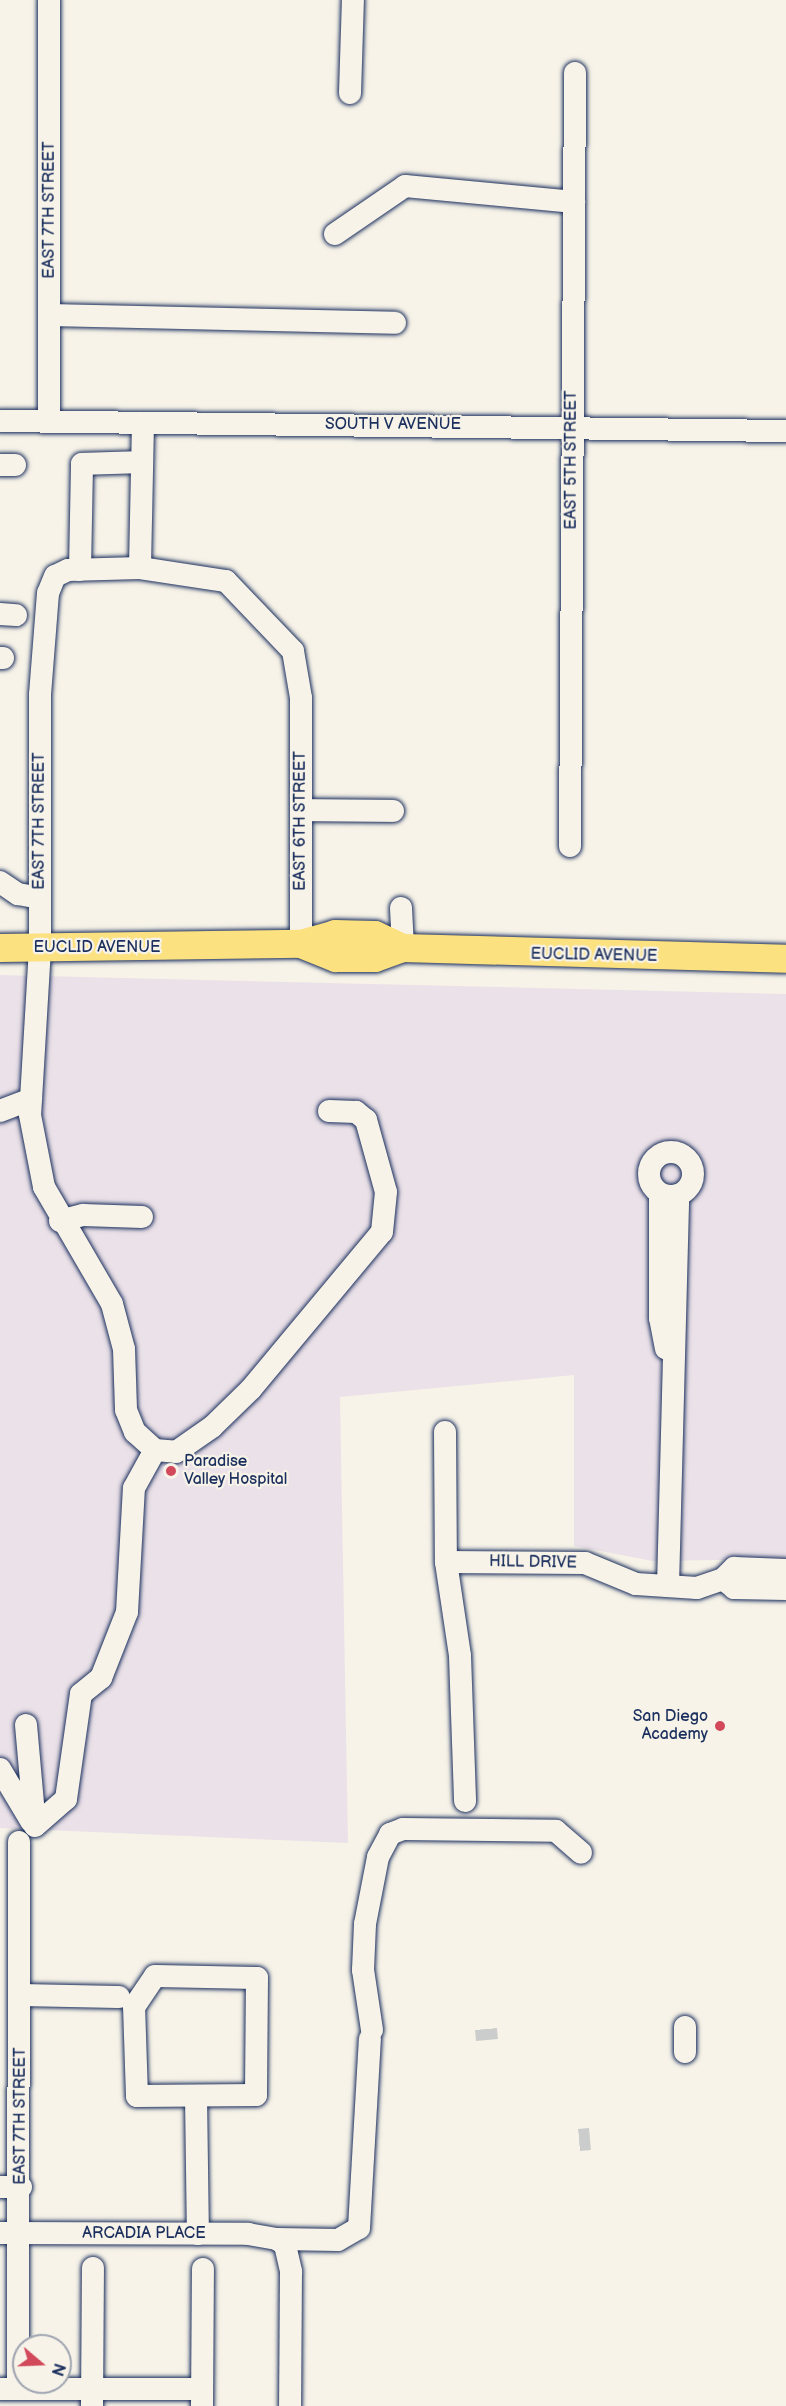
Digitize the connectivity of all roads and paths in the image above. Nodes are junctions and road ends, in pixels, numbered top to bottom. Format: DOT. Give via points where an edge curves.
graph roads {
  1 [pos="49,0"];
  2 [pos="353,0"];
  3 [pos="575,73"];
  4 [pos="350,93"];
  5 [pos="574,202"];
  6 [pos="335,234"];
  7 [pos="49,315"];
  8 [pos="395,323"];
  9 [pos="49,420"];
  10 [pos="0,421"];
  11 [pos="143,423"];
  12 [pos="572,427"];
  13 [pos="786,431"];
  14 [pos="141,462"];
  15 [pos="140,568"];
  16 [pos="81,570"];
  17 [pos="301,810"];
  18 [pos="393,811"];
  19 [pos="570,846"];
  20 [pos="0,882"];
  21 [pos="40,898"];
  22 [pos="402,908"];
  23 [pos="302,944"];
  24 [pos="0,948"];
  25 [pos="40,948"];
  26 [pos="403,948"];
  27 [pos="786,959"];
  28 [pos="31,1099"];
  29 [pos="329,1110"];
  30 [pos="0,1111"];
  31 [pos="669,1195"];
  32 [pos="142,1217"];
  33 [pos="60,1221"];
  34 [pos="445,1432"];
  35 [pos="155,1450"];
  36 [pos="446,1562"];
  37 [pos="786,1570"];
  38 [pos="723,1579"];
  39 [pos="668,1586"];
  40 [pos="786,1589"];
  41 [pos="26,1725"];
  42 [pos="0,1768"];
  43 [pos="465,1801"];
  44 [pos="18,1837"];
  45 [pos="581,1853"];
  46 [pos="10,1950"];
  47 [pos="20,1995"];
  48 [pos="119,1997"];
  49 [pos="686,2026"];
  50 [pos="685,2052"];
  51 [pos="195,2096"];
  52 [pos="11,2187"];
  53 [pos="11,2233"];
  54 [pos="198,2234"];
  55 [pos="281,2242"];
  56 [pos="93,2268"];
  57 [pos="203,2269"];
  58 [pos="9,2389"];
  59 [pos="92,2397"];
  60 [pos="202,2398"];
  61 [pos="290,2406"];
  1 -- 7 [label="street, EAST 7TH STREET"];
  2 -- 4 [label="street"];
  3 -- 5 [label="street, EAST 5TH STREET"];
  5 -- 6 [label="street" via="405,186"];
  5 -- 12 [label="street, EAST 5TH STREET"];
  7 -- 8 [label="street"];
  7 -- 9 [label="street, EAST 7TH STREET"];
  9 -- 10 [label="street, SOUTH V AVENUE"];
  9 -- 11 [label="street, SOUTH V AVENUE"];
  11 -- 12 [label="street, SOUTH V AVENUE"];
  11 -- 14 [label="street"];
  12 -- 13 [label="street, SOUTH V AVENUE"];
  12 -- 19 [label="street, EAST 5TH STREET"];
  14 -- 15 [label="street"];
  14 -- 16 [label="street" via="82,465"];
  15 -- 16 [label="street, EAST 6TH STREET"];
  15 -- 17 [label="street, EAST 6TH STREET" via="226,581 292,651 301,698"];
  16 -- 21 [label="street, EAST 7TH STREET" via="55,576 48,593 40,695"];
  17 -- 18 [label="street"];
  17 -- 23 [label="street, EAST 6TH STREET"];
  20 -- 21 [label="street" via="9,891"];
  21 -- 25 [label="street, EAST 7TH STREET"];
  22 -- 26 [label="street"];
  23 -- 25 [label="main road, EUCLID AVENUE"];
  23 -- 26 [label="main road, EUCLID AVENUE" via="326,957 375,958"];
  24 -- 25 [label="main road, EUCLID AVENUE"];
  25 -- 28 [label="street, EAST 7TH STREET"];
  26 -- 27 [label="main road, EUCLID AVENUE"];
  28 -- 30 [label="street"];
  28 -- 33 [label="street, EAST 7TH STREET" via="32,1141"];
  29 -- 35 [label="street" via="356,1112 366,1120 386,1192 382,1232 220,1420 176,1452"];
  31 -- 31 [label="street" via="650,1178 657,1157 678,1153 703,1173 690,1185"];
  31 -- 39 [label="street" via="660,1318 671,1379"];
  32 -- 33 [label="street" via="83,1215"];
  33 -- 35 [label="street, EAST 7TH STREET" via="112,1304 124,1349 126,1410 135,1432"];
  34 -- 36 [label="street"];
  35 -- 44 [label="street" via="134,1488 128,1612 100,1678 81,1694 66,1799"];
  36 -- 39 [label="street, HILL DRIVE" via="585,1563 636,1584"];
  36 -- 43 [label="street" via="460,1656"];
  37 -- 38 [label="street, HILL DRIVE" via="734,1568"];
  38 -- 39 [label="street, HILL DRIVE" via="697,1588"];
  38 -- 40 [label="street" via="734,1588"];
  41 -- 44 [label="street, EAST 7TH STREET"];
  42 -- 44 [label="street"];
  44 -- 46 [label="street, EAST 7TH STREET"];
  45 -- 55 [label="street, ARCADIA PLACE" via="556,1831 403,1829 390,1834 378,1857 365,1924 363,1970 371,2035 359,2228 338,2240"];
  46 -- 47 [label="street, EAST 7TH STREET"];
  47 -- 48 [label="street"];
  47 -- 52 [label="street, EAST 7TH STREET"];
  49 -- 50 [label="street"];
  51 -- 51 [label="street" via="255,2095 257,1978 155,1976 141,1990 134,2007 137,2096"];
  51 -- 54 [label="street"];
  52 -- 53 [label="street, EAST 7TH STREET"];
  53 -- 54 [label="street, ARCADIA PLACE"];
  53 -- 58 [label="street, EAST 7TH STREET"];
  54 -- 55 [label="street, ARCADIA PLACE"];
  55 -- 61 [label="street" via="291,2272"];
  56 -- 59 [label="street"];
  57 -- 60 [label="street"];
  58 -- 59 [label="street"];
  59 -- 60 [label="street"];
}
